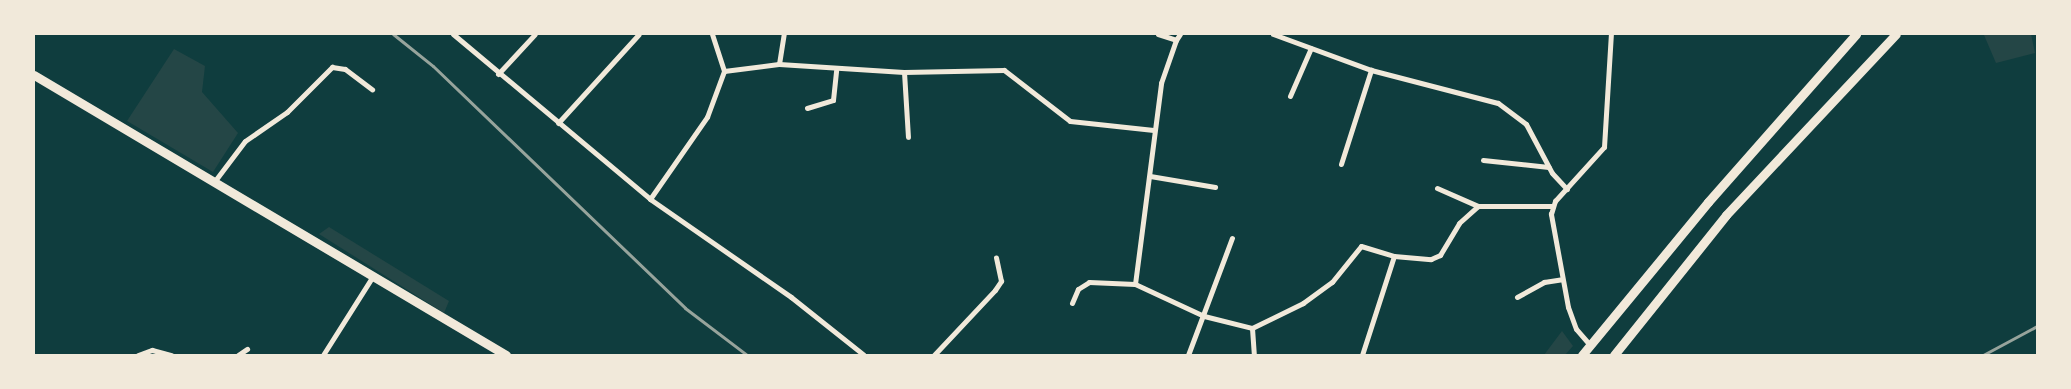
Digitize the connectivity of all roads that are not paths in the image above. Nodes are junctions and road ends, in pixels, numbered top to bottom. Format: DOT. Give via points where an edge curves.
graph roads {
  1 [pos="453,34"];
  2 [pos="535,34"];
  3 [pos="639,34"];
  4 [pos="712,34"];
  5 [pos="784,34"];
  6 [pos="1158,34"];
  7 [pos="1180,34"];
  8 [pos="1273,34"];
  9 [pos="1611,34"];
  10 [pos="1856,34"];
  11 [pos="1896,34"];
  12 [pos="1176,40"];
  13 [pos="1312,48"];
  14 [pos="778,64"];
  15 [pos="836,70"];
  16 [pos="1371,70"];
  17 [pos="724,71"];
  18 [pos="904,72"];
  19 [pos="498,74"];
  20 [pos="34,75"];
  21 [pos="372,89"];
  22 [pos="1290,96"];
  23 [pos="807,108"];
  24 [pos="558,123"];
  25 [pos="1154,130"];
  26 [pos="908,137"];
  27 [pos="1483,160"];
  28 [pos="1341,164"];
  29 [pos="1549,168"];
  30 [pos="1150,176"];
  31 [pos="214,182"];
  32 [pos="1215,187"];
  33 [pos="1437,188"];
  34 [pos="1567,189"];
  35 [pos="650,199"];
  36 [pos="1478,206"];
  37 [pos="1552,206"];
  38 [pos="1232,238"];
  39 [pos="1394,256"];
  40 [pos="996,258"];
  41 [pos="373,276"];
  42 [pos="1562,279"];
  43 [pos="1135,284"];
  44 [pos="1517,297"];
  45 [pos="1072,303"];
  46 [pos="1204,316"];
  47 [pos="1252,328"];
  48 [pos="1590,345"];
  49 [pos="247,349"];
  50 [pos="138,355"];
  51 [pos="171,355"];
  52 [pos="238,355"];
  53 [pos="323,355"];
  54 [pos="506,355"];
  55 [pos="864,355"];
  56 [pos="934,355"];
  57 [pos="1188,355"];
  58 [pos="1254,355"];
  59 [pos="1362,355"];
  60 [pos="1582,355"];
  61 [pos="1614,355"];
  1 -- 19 [label="street"];
  2 -- 19 [label="street"];
  3 -- 24 [label="street"];
  4 -- 17 [label="street"];
  5 -- 14 [label="street"];
  6 -- 12 [label="street"];
  7 -- 12 [label="street"];
  8 -- 13 [label="street"];
  9 -- 34 [label="street" via="1607,138 1600,154"];
  10 -- 48 [label="main road" via="1708,202"];
  11 -- 61 [label="main road" via="1726,215"];
  12 -- 25 [label="street" via="1162,84"];
  13 -- 16 [label="street"];
  13 -- 22 [label="street"];
  14 -- 15 [label="street"];
  14 -- 17 [label="street"];
  15 -- 18 [label="street"];
  15 -- 23 [label="street" via="833,100"];
  16 -- 28 [label="street"];
  16 -- 29 [label="street" via="1498,103 1526,124"];
  17 -- 35 [label="street" via="707,117"];
  18 -- 25 [label="street" via="1004,70 1015,74 1058,116 1070,121"];
  18 -- 26 [label="street"];
  19 -- 24 [label="street"];
  20 -- 31 [label="main road"];
  21 -- 31 [label="street" via="345,69 332,67 287,112 245,141"];
  24 -- 35 [label="street"];
  25 -- 30 [label="street"];
  27 -- 29 [label="street"];
  29 -- 34 [label="street"];
  30 -- 32 [label="street"];
  30 -- 43 [label="street"];
  31 -- 41 [label="main road"];
  33 -- 36 [label="street"];
  34 -- 37 [label="street"];
  35 -- 55 [label="street" via="790,297"];
  36 -- 37 [label="street"];
  36 -- 39 [label="street" via="1459,223 1440,255 1431,258"];
  37 -- 42 [label="street"];
  38 -- 46 [label="street"];
  39 -- 47 [label="street" via="1361,246 1332,282 1303,303"];
  39 -- 59 [label="street"];
  40 -- 56 [label="street" via="1001,271 995,290"];
  41 -- 53 [label="street"];
  41 -- 54 [label="main road"];
  42 -- 44 [label="street" via="1544,282"];
  42 -- 48 [label="street" via="1572,321"];
  43 -- 45 [label="street" via="1089,282 1078,289"];
  43 -- 46 [label="street"];
  46 -- 47 [label="street"];
  46 -- 57 [label="street"];
  47 -- 58 [label="street"];
  48 -- 60 [label="main road"];
  49 -- 52 [label="street"];
  50 -- 51 [label="street" via="152,350"];
}
